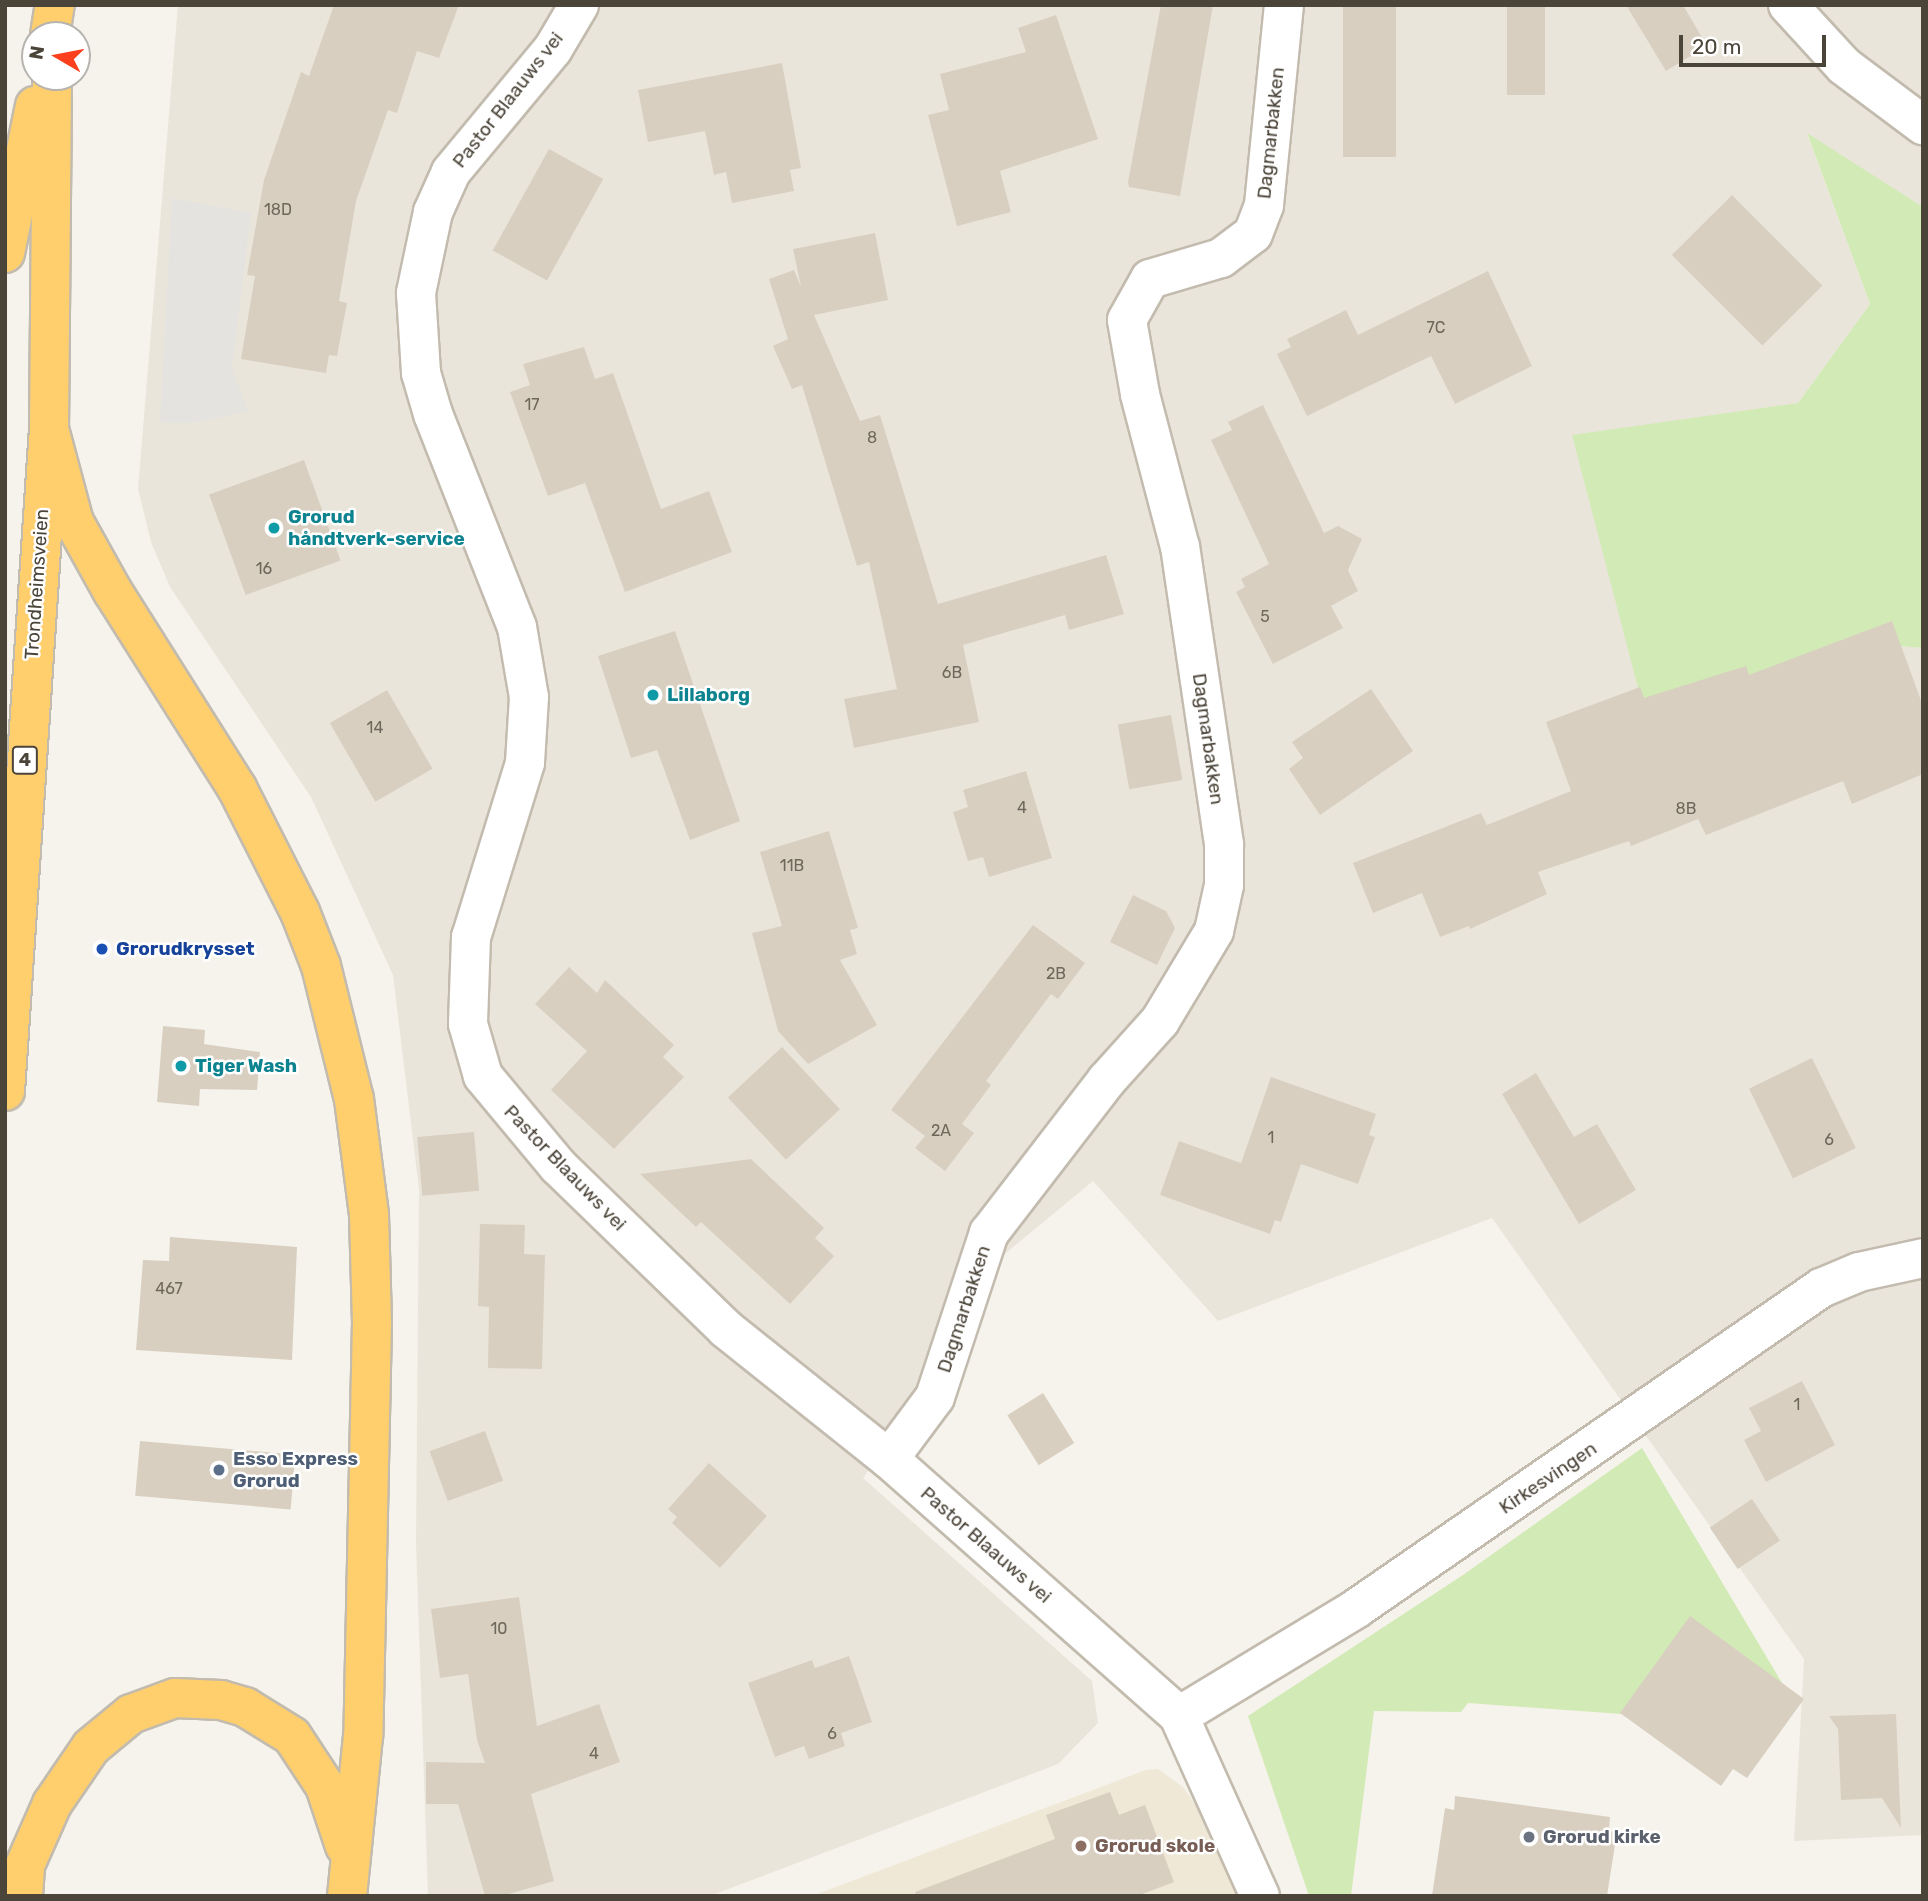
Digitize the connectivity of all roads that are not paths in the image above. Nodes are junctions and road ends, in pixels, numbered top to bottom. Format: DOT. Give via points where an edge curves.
graph roads {
  1 [pos="579,5"];
  2 [pos="1284,5"];
  3 [pos="1788,5"];
  4 [pos="38,91"];
  5 [pos="52,91"];
  6 [pos="1923,125"];
  7 [pos="5,253"];
  8 [pos="49,429"];
  9 [pos="5,1091"];
  10 [pos="1923,1258"];
  11 [pos="889,1459"];
  12 [pos="1179,1716"];
  13 [pos="348,1854"];
  14 [pos="23,1896"];
  15 [pos="347,1896"];
  16 [pos="1259,1896"];
  1 -- 11 [label="street, Pastor Blaauws vei" via="553,49 451,172 433,212 416,293 421,373 517,627 529,697 525,763 471,937 468,1024 483,1076 558,1166 726,1329"];
  2 -- 11 [label="street, Dagmarbakken" via="1264,205 1252,234 1222,258 1150,279 1127,320 1140,394 1180,547 1223,844 1224,885 1214,931 1160,1021 1106,1081 989,1233 935,1397"];
  3 -- 6 [label="street" via="1844,66"];
  4 -- 7 [label="highway"];
  5 -- 8 [label="highway, Trondheimsveien / 4"];
  8 -- 9 [label="highway, Trondheimsveien / 4"];
  8 -- 13 [label="highway" via="74,522 237,788 300,912 321,966 354,1099 369,1215 372,1322 363,1736"];
  10 -- 12 [label="street, Kirkesvingen" via="1859,1272 1821,1288 1357,1608"];
  11 -- 12 [label="street, Pastor Blaauws vei"];
  12 -- 16 [label="street, Pastor Blaauws vei"];
  13 -- 14 [label="highway" via="325,1786 292,1736 246,1707 221,1700 175,1698 131,1714 90,1747 52,1804 25,1865"];
  13 -- 15 [label="highway"];
}
